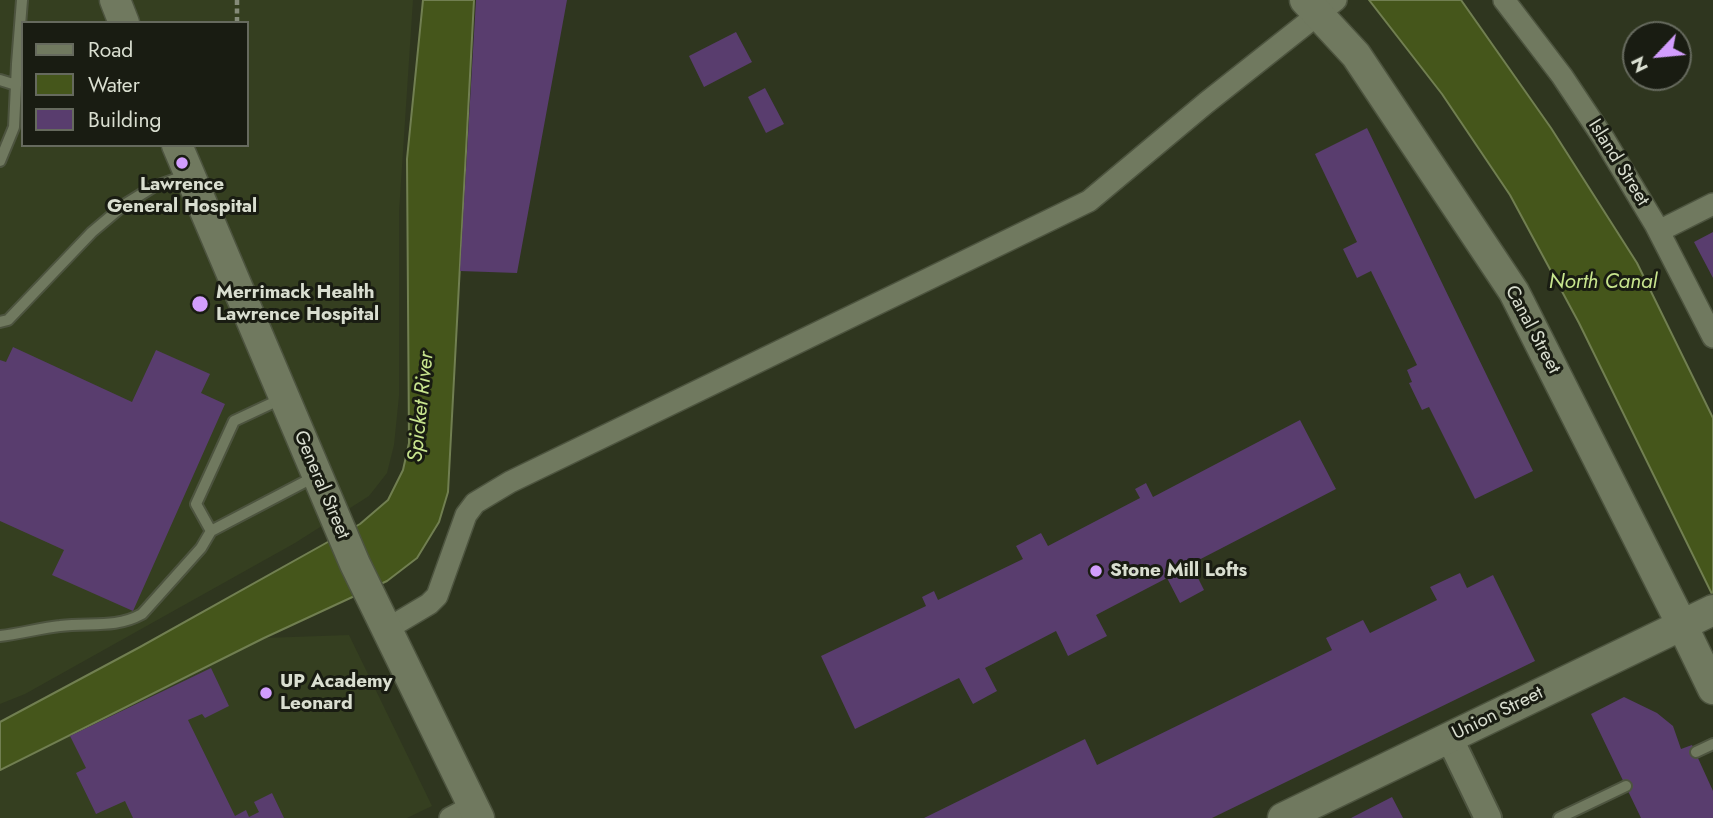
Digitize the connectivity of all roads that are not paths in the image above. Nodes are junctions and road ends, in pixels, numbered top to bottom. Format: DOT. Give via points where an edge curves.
graph roads {
  1 [pos="22,0"];
  2 [pos="115,0"];
  3 [pos="1504,0"];
  4 [pos="1319,5"];
  5 [pos="123,21"];
  6 [pos="0,80"];
  7 [pos="16,85"];
  8 [pos="178,147"];
  9 [pos="0,161"];
  10 [pos="189,174"];
  11 [pos="1713,204"];
  12 [pos="1659,231"];
  13 [pos="0,322"];
  14 [pos="1713,337"];
  15 [pos="284,398"];
  16 [pos="317,476"];
  17 [pos="211,531"];
  18 [pos="1713,610"];
  19 [pos="383,621"];
  20 [pos="1682,625"];
  21 [pos="0,636"];
  22 [pos="1713,689"];
  23 [pos="1449,737"];
  24 [pos="1713,744"];
  25 [pos="1696,752"];
  26 [pos="1626,786"];
  27 [pos="467,814"];
  28 [pos="1579,814"];
  29 [pos="1283,818"];
  30 [pos="1488,818"];
  31 [pos="1559,818"];
  1 -- 7 [label="lane"];
  2 -- 5 [label="main road"];
  3 -- 12 [label="street, Island Street" via="1562,76"];
  4 -- 19 [label="street" via="1089,201 475,503 466,515 437,596 429,604"];
  4 -- 20 [label="main road, Canal Street" via="1514,292"];
  6 -- 7 [label="lane"];
  7 -- 9 [label="lane" via="14,127"];
  8 -- 10 [label="main road, General Street"];
  10 -- 13 [label="lane" via="153,187 124,205 8,320"];
  10 -- 15 [label="main road, General Street"];
  11 -- 12 [label="street"];
  12 -- 14 [label="street, Island Street"];
  15 -- 16 [label="main road, General Street"];
  15 -- 17 [label="lane" via="234,421 196,504"];
  16 -- 17 [label="lane"];
  16 -- 19 [label="main road, General Street"];
  17 -- 21 [label="lane" via="142,614 130,621 62,625"];
  18 -- 20 [label="main road, Union Street"];
  19 -- 27 [label="main road, General Street"];
  20 -- 22 [label="main road, Canal Street"];
  20 -- 23 [label="main road, Union Street"];
  23 -- 29 [label="main road, Union Street"];
  23 -- 30 [label="street"];
  24 -- 25 [label="lane"];
  26 -- 28 [label="lane"];
  28 -- 31 [label="lane"];
}
